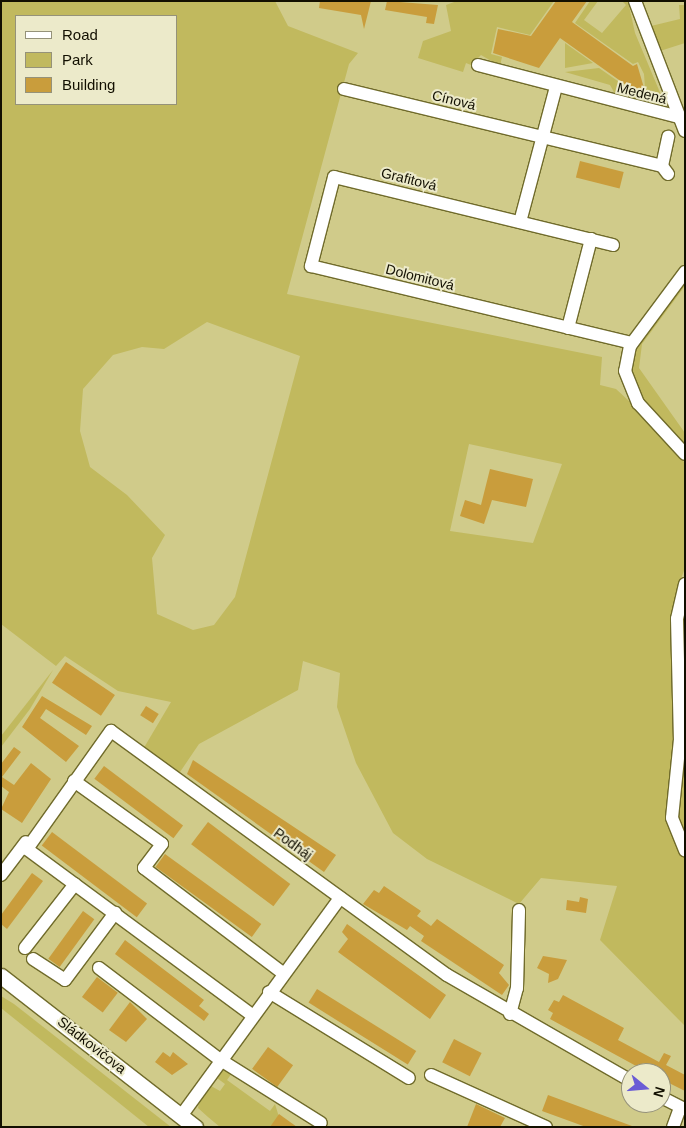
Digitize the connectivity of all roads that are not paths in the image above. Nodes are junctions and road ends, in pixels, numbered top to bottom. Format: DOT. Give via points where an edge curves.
graph roads {
  1 [pos="635,1"];
  2 [pos="478,65"];
  3 [pos="556,87"];
  4 [pos="344,89"];
  5 [pos="679,117"];
  6 [pos="685,131"];
  7 [pos="668,136"];
  8 [pos="543,137"];
  9 [pos="322,220"];
  10 [pos="520,222"];
  11 [pos="591,239"];
  12 [pos="613,245"];
  13 [pos="685,272"];
  14 [pos="568,328"];
  15 [pos="632,343"];
  16 [pos="685,454"];
  17 [pos="685,584"];
  18 [pos="74,780"];
  19 [pos="26,842"];
  20 [pos="685,850"];
  21 [pos="1,875"];
  22 [pos="76,884"];
  23 [pos="340,898"];
  24 [pos="519,910"];
  25 [pos="115,913"];
  26 [pos="25,948"];
  27 [pos="33,959"];
  28 [pos="99,968"];
  29 [pos="283,973"];
  30 [pos="1,976"];
  31 [pos="269,992"];
  32 [pos="510,1014"];
  33 [pos="252,1015"];
  34 [pos="220,1059"];
  35 [pos="431,1075"];
  36 [pos="621,1075"];
  37 [pos="410,1078"];
  38 [pos="671,1103"];
  39 [pos="682,1109"];
  40 [pos="181,1116"];
  41 [pos="321,1123"];
  42 [pos="195,1127"];
  43 [pos="546,1127"];
  44 [pos="673,1127"];
  1 -- 5 [label="street, Medená"];
  2 -- 3 [label="street, Medená"];
  3 -- 5 [label="street, Medená"];
  3 -- 8 [label="street"];
  4 -- 8 [label="street, Cínová" via="356,98"];
  5 -- 6 [label="street"];
  7 -- 8 [label="street, Cínová" via="664,170"];
  8 -- 10 [label="street"];
  9 -- 10 [label="street, Grafitová" via="334,176"];
  9 -- 14 [label="street, Dolomitová" via="311,266"];
  10 -- 11 [label="street, Grafitová"];
  11 -- 12 [label="street, Grafitová"];
  11 -- 14 [label="street"];
  13 -- 15 [label="street"];
  14 -- 15 [label="street, Dolomitová"];
  15 -- 16 [label="street" via="625,362 629,386 638,403"];
  17 -- 20 [label="street" via="677,619 680,739 672,818"];
  18 -- 22 [label="street, Podháj" via="27,848"];
  18 -- 23 [label="street, Podháj" via="111,731"];
  18 -- 29 [label="street" via="162,844 144,868"];
  19 -- 21 [label="street"];
  22 -- 25 [label="street, Podháj"];
  22 -- 26 [label="street"];
  23 -- 29 [label="street"];
  23 -- 32 [label="street, Podháj" via="447,975"];
  24 -- 32 [label="street" via="516,997"];
  25 -- 27 [label="street" via="65,980"];
  25 -- 33 [label="street, Podháj"];
  28 -- 34 [label="street"];
  29 -- 31 [label="street"];
  30 -- 40 [label="main road, Sládkovičova"];
  31 -- 33 [label="street"];
  31 -- 37 [label="street"];
  32 -- 36 [label="street, Podháj"];
  33 -- 34 [label="street"];
  34 -- 40 [label="street"];
  34 -- 41 [label="street"];
  35 -- 43 [label="street"];
  38 -- 39 [label="street"];
  39 -- 44 [label="street"];
  40 -- 42 [label="main road, Sládkovičova"];
}
